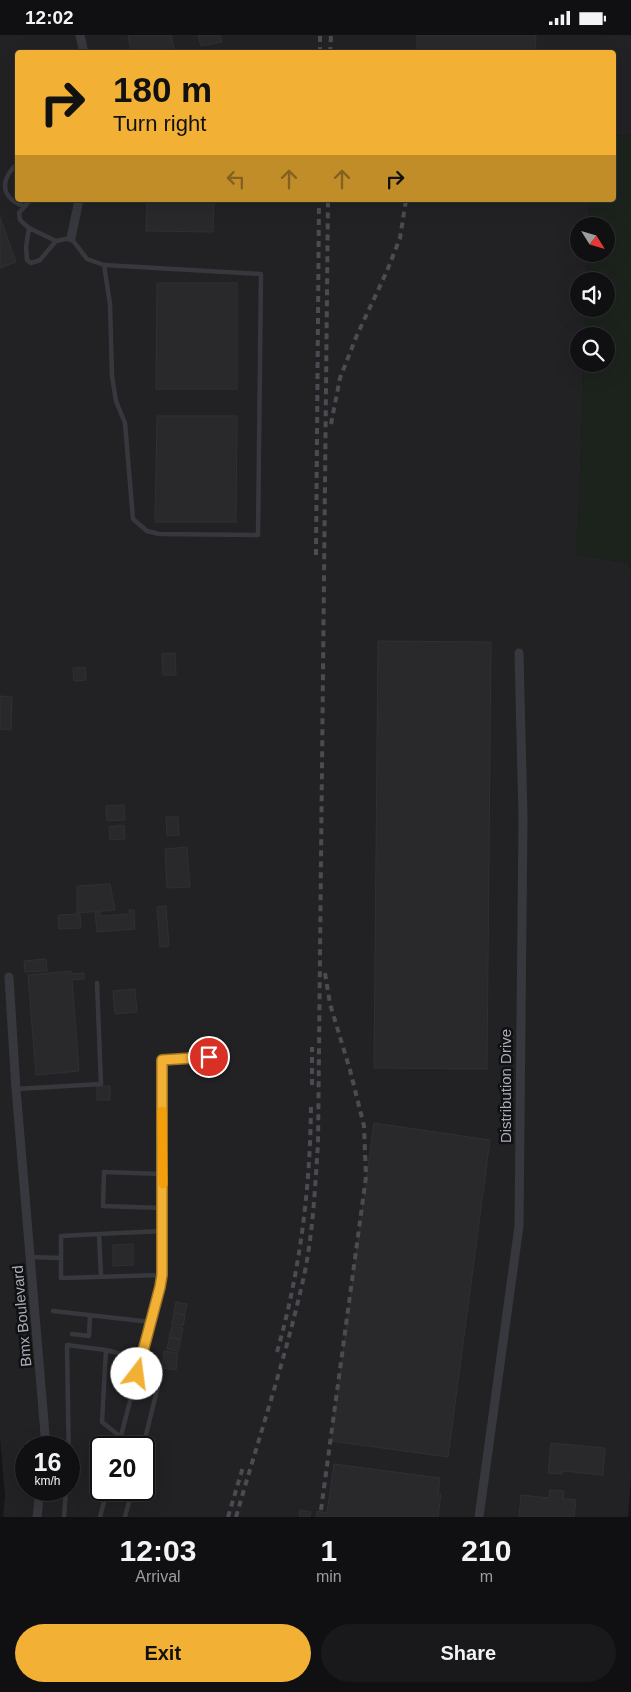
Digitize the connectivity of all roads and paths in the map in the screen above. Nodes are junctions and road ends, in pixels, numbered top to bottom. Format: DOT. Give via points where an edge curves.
graph roads {
  1 [pos="80,35"];
  2 [pos="83,50"];
  3 [pos="15,165"];
  4 [pos="28,202"];
  5 [pos="79,202"];
  6 [pos="23,207"];
  7 [pos="29,228"];
  8 [pos="71,238"];
  9 [pos="56,241"];
  10 [pos="104,265"];
  11 [pos="519,653"];
  12 [pos="8,977"];
  13 [pos="97,983"];
  14 [pos="209,1057"];
  15 [pos="16,1089"];
  16 [pos="163,1174"];
  17 [pos="163,1208"];
  18 [pos="162,1231"];
  19 [pos="99,1234"];
  20 [pos="31,1257"];
  21 [pos="61,1258"];
  22 [pos="162,1275"];
  23 [pos="101,1276"];
  24 [pos="53,1311"];
  25 [pos="90,1315"];
  26 [pos="151,1322"];
  27 [pos="72,1334"];
  28 [pos="106,1350"];
  29 [pos="141,1359"];
  30 [pos="45,1436"];
  31 [pos="68,1436"];
  32 [pos="120,1436"];
  33 [pos="121,1436"];
  34 [pos="146,1436"];
  35 [pos="39,1501"];
  36 [pos="65,1501"];
  37 [pos="104,1501"];
  38 [pos="129,1501"];
  39 [pos="37,1517"];
  40 [pos="64,1517"];
  41 [pos="100,1517"];
  42 [pos="125,1517"];
  43 [pos="479,1517"];
  1 -- 2 [label="street"];
  3 -- 6 [label="lane" via="8,171 4,187 8,198"];
  4 -- 6 [label="lane"];
  5 -- 8 [label="street"];
  6 -- 7 [label="lane" via="19,213 20,220"];
  7 -- 9 [label="lane"];
  7 -- 9 [label="lane" via="26,247 30,263 38,261"];
  8 -- 9 [label="lane"];
  8 -- 10 [label="lane" via="87,259"];
  10 -- 10 [label="lane" via="110,304 112,376 116,401 125,423 133,519 147,531 159,534 258,535 261,274"];
  11 -- 43 [label="street, Distribution Drive" via="522,818 519,1226"];
  12 -- 15 [label="street, Bmx Boulevard"];
  13 -- 15 [label="lane" via="101,1084"];
  14 -- 16 [label="lane" via="162,1060"];
  15 -- 20 [label="street, Bmx Boulevard"];
  16 -- 17 [label="lane"];
  16 -- 17 [label="lane" via="104,1172 103,1206"];
  17 -- 18 [label="lane"];
  18 -- 19 [label="lane"];
  18 -- 22 [label="lane"];
  19 -- 21 [label="lane" via="61,1236"];
  19 -- 23 [label="lane"];
  20 -- 21 [label="lane"];
  20 -- 30 [label="street, Bmx Boulevard"];
  21 -- 23 [label="lane" via="62,1278"];
  22 -- 23 [label="lane"];
  22 -- 26 [label="lane"];
  24 -- 25 [label="lane"];
  25 -- 26 [label="lane"];
  25 -- 27 [label="lane" via="89,1336"];
  26 -- 29 [label="lane"];
  28 -- 29 [label="lane"];
  28 -- 31 [label="lane" via="67,1345"];
  28 -- 32 [label="lane" via="102,1422"];
  29 -- 33 [label="lane"];
  29 -- 34 [label="lane" via="160,1378"];
  35 -- 39 [label="street"];
  36 -- 40 [label="lane"];
  37 -- 41 [label="lane"];
  38 -- 42 [label="lane"];
}
